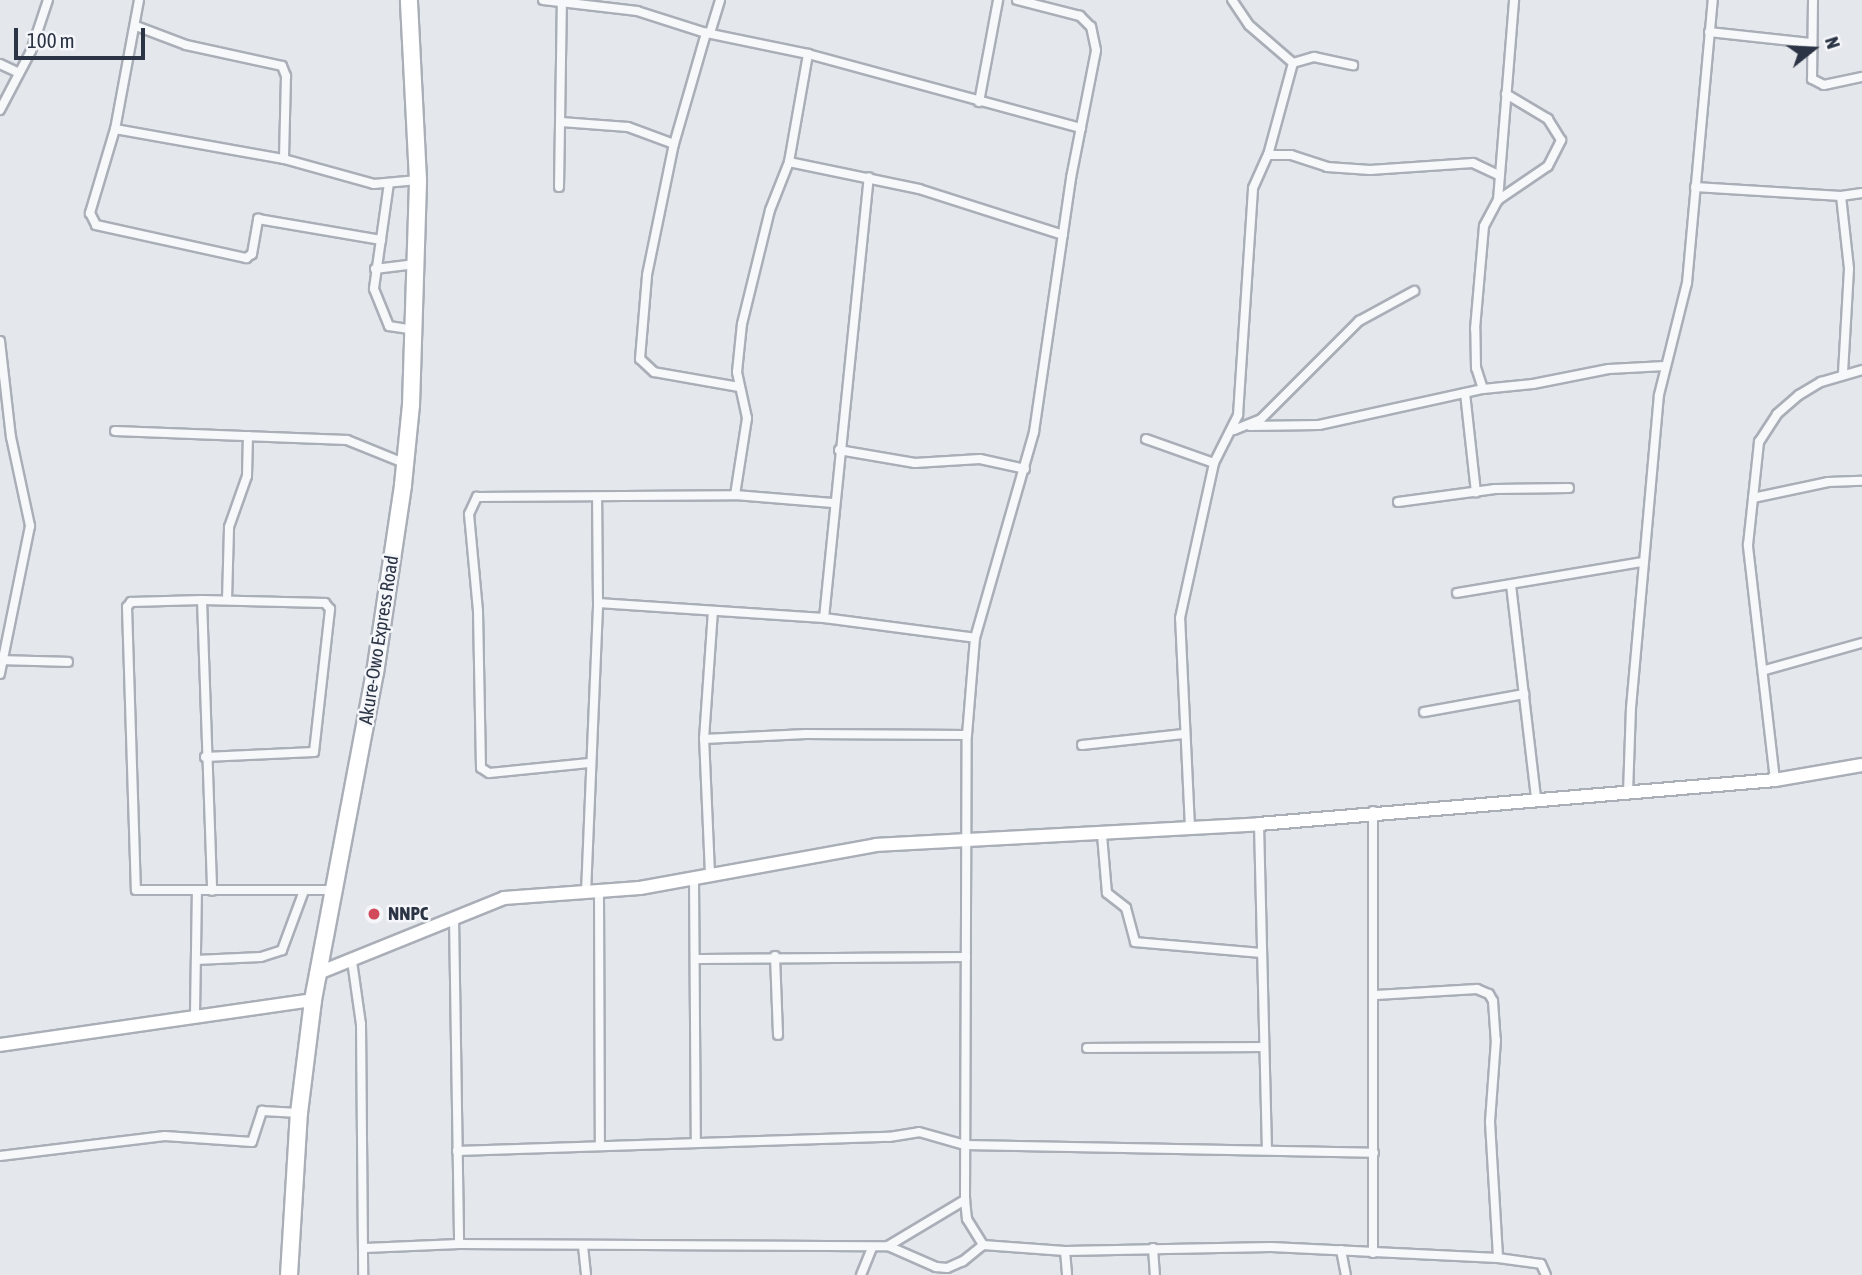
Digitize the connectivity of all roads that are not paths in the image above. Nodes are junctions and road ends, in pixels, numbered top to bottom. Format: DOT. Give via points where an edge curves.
graph roads {
  1 [pos="48,0"];
  2 [pos="139,0"];
  3 [pos="409,0"];
  4 [pos="543,0"];
  5 [pos="720,0"];
  6 [pos="998,0"];
  7 [pos="1017,0"];
  8 [pos="1068,0"];
  9 [pos="1232,0"];
  10 [pos="1514,0"];
  11 [pos="1713,0"];
  12 [pos="1813,0"];
  13 [pos="562,3"];
  14 [pos="1065,12"];
  15 [pos="136,26"];
  16 [pos="1709,32"];
  17 [pos="708,33"];
  18 [pos="1810,43"];
  19 [pos="808,54"];
  20 [pos="1293,63"];
  21 [pos="0,64"];
  22 [pos="1353,65"];
  23 [pos="19,74"];
  24 [pos="1862,77"];
  25 [pos="1506,94"];
  26 [pos="979,102"];
  27 [pos="0,110"];
  28 [pos="561,122"];
  29 [pos="1081,128"];
  30 [pos="115,129"];
  31 [pos="674,144"];
  32 [pos="1268,155"];
  33 [pos="284,159"];
  34 [pos="789,162"];
  35 [pos="1499,175"];
  36 [pos="869,177"];
  37 [pos="418,180"];
  38 [pos="389,183"];
  39 [pos="559,187"];
  40 [pos="1695,187"];
  41 [pos="1862,193"];
  42 [pos="1841,196"];
  43 [pos="1498,200"];
  44 [pos="1063,235"];
  45 [pos="381,240"];
  46 [pos="416,264"];
  47 [pos="375,269"];
  48 [pos="1414,291"];
  49 [pos="414,330"];
  50 [pos="0,341"];
  51 [pos="1665,366"];
  52 [pos="1862,370"];
  53 [pos="1843,373"];
  54 [pos="738,387"];
  55 [pos="5,388"];
  56 [pos="1483,389"];
  57 [pos="1465,393"];
  58 [pos="0,400"];
  59 [pos="1250,426"];
  60 [pos="1234,430"];
  61 [pos="115,432"];
  62 [pos="248,436"];
  63 [pos="1146,439"];
  64 [pos="839,450"];
  65 [pos="404,463"];
  66 [pos="1214,463"];
  67 [pos="1025,469"];
  68 [pos="1862,481"];
  69 [pos="1569,488"];
  70 [pos="1476,492"];
  71 [pos="734,495"];
  72 [pos="597,498"];
  73 [pos="1753,498"];
  74 [pos="1398,502"];
  75 [pos="833,503"];
  76 [pos="1643,562"];
  77 [pos="1511,585"];
  78 [pos="1457,593"];
  79 [pos="202,600"];
  80 [pos="227,600"];
  81 [pos="598,603"];
  82 [pos="713,611"];
  83 [pos="824,618"];
  84 [pos="975,638"];
  85 [pos="1862,643"];
  86 [pos="2,660"];
  87 [pos="68,662"];
  88 [pos="1765,670"];
  89 [pos="0,674"];
  90 [pos="1524,694"];
  91 [pos="1424,712"];
  92 [pos="1183,734"];
  93 [pos="967,735"];
  94 [pos="704,739"];
  95 [pos="1082,745"];
  96 [pos="205,757"];
  97 [pos="589,763"];
  98 [pos="1862,765"];
  99 [pos="1775,780"];
  100 [pos="1628,793"];
  101 [pos="1536,799"];
  102 [pos="1373,811"];
  103 [pos="1259,824"];
  104 [pos="1190,828"];
  105 [pos="1102,835"];
  106 [pos="965,838"];
  107 [pos="710,874"];
  108 [pos="694,879"];
  109 [pos="331,890"];
  110 [pos="212,891"];
  111 [pos="304,891"];
  112 [pos="197,892"];
  113 [pos="593,893"];
  114 [pos="454,917"];
  115 [pos="1261,953"];
  116 [pos="775,956"];
  117 [pos="966,957"];
  118 [pos="697,959"];
  119 [pos="196,960"];
  120 [pos="352,961"];
  121 [pos="316,974"];
  122 [pos="1376,995"];
  123 [pos="313,1000"];
  124 [pos="195,1014"];
  125 [pos="778,1035"];
  126 [pos="0,1045"];
  127 [pos="1263,1047"];
  128 [pos="1087,1048"];
  129 [pos="299,1113"];
  130 [pos="696,1142"];
  131 [pos="600,1143"];
  132 [pos="965,1145"];
  133 [pos="1266,1150"];
  134 [pos="457,1151"];
  135 [pos="1374,1153"];
  136 [pos="0,1156"];
  137 [pos="965,1200"];
  138 [pos="459,1244"];
  139 [pos="983,1245"];
  140 [pos="583,1246"];
  141 [pos="888,1246"];
  142 [pos="365,1248"];
  143 [pos="872,1248"];
  144 [pos="1153,1248"];
  145 [pos="1341,1250"];
  146 [pos="1065,1251"];
  147 [pos="1373,1253"];
  148 [pos="1498,1258"];
  149 [pos="289,1275"];
  150 [pos="363,1275"];
  151 [pos="586,1275"];
  152 [pos="861,1275"];
  153 [pos="1067,1275"];
  154 [pos="1155,1275"];
  155 [pos="1346,1275"];
  156 [pos="1546,1275"];
  1 -- 23 [label="street"];
  2 -- 15 [label="street"];
  3 -- 37 [label="highway, Akure-Owo Express Road"];
  4 -- 13 [label="street"];
  5 -- 17 [label="street"];
  6 -- 26 [label="street"];
  7 -- 14 [label="street"];
  8 -- 14 [label="street"];
  9 -- 20 [label="street" via="1249,25"];
  10 -- 25 [label="street"];
  11 -- 16 [label="street"];
  12 -- 18 [label="street"];
  13 -- 17 [label="street" via="637,12"];
  13 -- 28 [label="street"];
  14 -- 29 [label="street" via="1087,21 1095,38"];
  15 -- 30 [label="street"];
  15 -- 33 [label="street" via="186,45 282,66 286,76"];
  16 -- 18 [label="street"];
  16 -- 40 [label="street"];
  17 -- 19 [label="street"];
  17 -- 31 [label="street"];
  18 -- 24 [label="street" via="1810,70 1816,83"];
  19 -- 26 [label="street"];
  19 -- 34 [label="street"];
  20 -- 22 [label="street" via="1314,57"];
  20 -- 32 [label="street"];
  21 -- 23 [label="street"];
  23 -- 27 [label="street"];
  25 -- 35 [label="street"];
  25 -- 43 [label="street" via="1548,119 1561,140 1540,175"];
  26 -- 29 [label="street"];
  28 -- 31 [label="street" via="628,127"];
  28 -- 39 [label="street"];
  29 -- 44 [label="street"];
  30 -- 33 [label="street"];
  30 -- 45 [label="street" via="90,213 96,225 246,258 253,254 258,219"];
  31 -- 54 [label="street" via="647,275 640,359 654,372"];
  32 -- 35 [label="street" via="1370,170 1473,163"];
  32 -- 60 [label="street" via="1253,188"];
  33 -- 38 [label="street" via="351,180"];
  34 -- 36 [label="street"];
  34 -- 54 [label="street" via="770,210 742,324"];
  35 -- 43 [label="street"];
  36 -- 44 [label="street"];
  36 -- 64 [label="street" via="855,338"];
  37 -- 38 [label="street"];
  37 -- 46 [label="highway, Akure-Owo Express Road"];
  38 -- 45 [label="street"];
  40 -- 42 [label="street"];
  40 -- 51 [label="street" via="1687,283"];
  41 -- 42 [label="street"];
  42 -- 53 [label="street" via="1849,269"];
  43 -- 56 [label="street" via="1483,226 1479,264 1476,368"];
  44 -- 67 [label="street" via="1045,372"];
  45 -- 47 [label="street"];
  46 -- 47 [label="street"];
  46 -- 49 [label="highway, Akure-Owo Express Road"];
  47 -- 49 [label="street" via="374,289 386,322 394,328"];
  48 -- 59 [label="street" via="1380,306 1345,332 1310,374"];
  49 -- 65 [label="highway, Akure-Owo Express Road"];
  50 -- 55 [label="street"];
  51 -- 56 [label="street" via="1609,369"];
  51 -- 76 [label="street"];
  52 -- 53 [label="street"];
  53 -- 73 [label="street" via="1799,395 1765,430 1757,451"];
  54 -- 71 [label="street" via="747,418"];
  55 -- 58 [label="street"];
  55 -- 86 [label="street" via="30,526"];
  56 -- 57 [label="street"];
  57 -- 59 [label="street" via="1319,425"];
  57 -- 70 [label="street"];
  59 -- 60 [label="street"];
  60 -- 66 [label="street"];
  61 -- 62 [label="street"];
  62 -- 65 [label="street" via="356,442"];
  62 -- 80 [label="street" via="247,476 229,527"];
  63 -- 66 [label="street"];
  64 -- 67 [label="street" via="915,463 980,459"];
  64 -- 75 [label="street"];
  65 -- 109 [label="highway, Akure-Owo Express Road" via="375,673"];
  66 -- 92 [label="street" via="1180,618"];
  67 -- 84 [label="street"];
  68 -- 73 [label="street" via="1828,482"];
  69 -- 70 [label="street"];
  70 -- 74 [label="street"];
  71 -- 72 [label="street"];
  71 -- 75 [label="street"];
  72 -- 81 [label="street"];
  72 -- 97 [label="street" via="484,496 472,502 469,514 478,611 481,768 489,774"];
  73 -- 88 [label="street" via="1748,545"];
  75 -- 83 [label="street"];
  76 -- 77 [label="street"];
  76 -- 100 [label="street"];
  77 -- 78 [label="street"];
  77 -- 90 [label="street"];
  79 -- 80 [label="street"];
  79 -- 96 [label="street"];
  79 -- 112 [label="street" via="131,602 127,607 134,884 141,893"];
  80 -- 96 [label="street" via="327,605 317,749"];
  81 -- 82 [label="street"];
  81 -- 97 [label="street"];
  82 -- 83 [label="street"];
  82 -- 94 [label="street"];
  83 -- 84 [label="street"];
  84 -- 93 [label="street"];
  85 -- 88 [label="street"];
  86 -- 87 [label="street"];
  86 -- 89 [label="street"];
  88 -- 99 [label="street"];
  90 -- 91 [label="street"];
  90 -- 101 [label="street"];
  92 -- 95 [label="street"];
  92 -- 104 [label="street"];
  93 -- 94 [label="street"];
  93 -- 106 [label="street"];
  94 -- 107 [label="street"];
  96 -- 110 [label="street"];
  97 -- 113 [label="street"];
  98 -- 99 [label="street"];
  99 -- 100 [label="street"];
  100 -- 101 [label="street"];
  101 -- 102 [label="street"];
  102 -- 103 [label="street"];
  102 -- 122 [label="street"];
  103 -- 104 [label="street"];
  103 -- 115 [label="street"];
  104 -- 105 [label="street"];
  105 -- 106 [label="street"];
  105 -- 115 [label="street" via="1107,893 1126,908 1135,942"];
  106 -- 107 [label="street" via="863,847"];
  106 -- 117 [label="street"];
  107 -- 108 [label="street"];
  108 -- 113 [label="street"];
  108 -- 118 [label="street"];
  109 -- 111 [label="street"];
  109 -- 121 [label="highway, Akure-Owo Express Road"];
  110 -- 111 [label="street"];
  110 -- 112 [label="street"];
  111 -- 119 [label="street" via="282,950 261,957"];
  112 -- 119 [label="street"];
  113 -- 114 [label="street" via="514,896"];
  113 -- 131 [label="street"];
  114 -- 120 [label="street"];
  114 -- 134 [label="street"];
  115 -- 127 [label="street"];
  116 -- 117 [label="street"];
  116 -- 118 [label="street"];
  116 -- 125 [label="street"];
  117 -- 132 [label="street"];
  118 -- 130 [label="street"];
  119 -- 124 [label="street"];
  120 -- 121 [label="street"];
  120 -- 142 [label="street" via="362,1024"];
  121 -- 123 [label="highway, Akure-Owo Express Road"];
  122 -- 135 [label="street"];
  122 -- 148 [label="street" via="1478,989 1493,1001 1496,1040 1490,1122 1497,1178"];
  123 -- 124 [label="street"];
  123 -- 129 [label="highway, Akure-Owo Express Road"];
  124 -- 126 [label="street"];
  127 -- 128 [label="street"];
  127 -- 133 [label="street"];
  129 -- 136 [label="street" via="262,1111 251,1142 165,1136"];
  129 -- 149 [label="highway, Akure-Owo Express Road"];
  130 -- 131 [label="street"];
  130 -- 132 [label="street" via="889,1137 919,1132 944,1135"];
  131 -- 134 [label="street"];
  132 -- 133 [label="street"];
  132 -- 137 [label="street"];
  133 -- 135 [label="street"];
  134 -- 138 [label="street"];
  135 -- 147 [label="street"];
  137 -- 139 [label="street" via="967,1219"];
  137 -- 141 [label="street"];
  138 -- 140 [label="street"];
  138 -- 142 [label="street"];
  139 -- 141 [label="street" via="947,1268 926,1264"];
  139 -- 146 [label="street"];
  140 -- 143 [label="street"];
  140 -- 151 [label="street"];
  141 -- 143 [label="street"];
  142 -- 150 [label="street"];
  143 -- 152 [label="street"];
  144 -- 145 [label="street"];
  144 -- 146 [label="street"];
  144 -- 154 [label="street"];
  145 -- 147 [label="street"];
  145 -- 155 [label="street"];
  146 -- 153 [label="street"];
  147 -- 148 [label="street"];
  148 -- 156 [label="street" via="1541,1264"];
}
